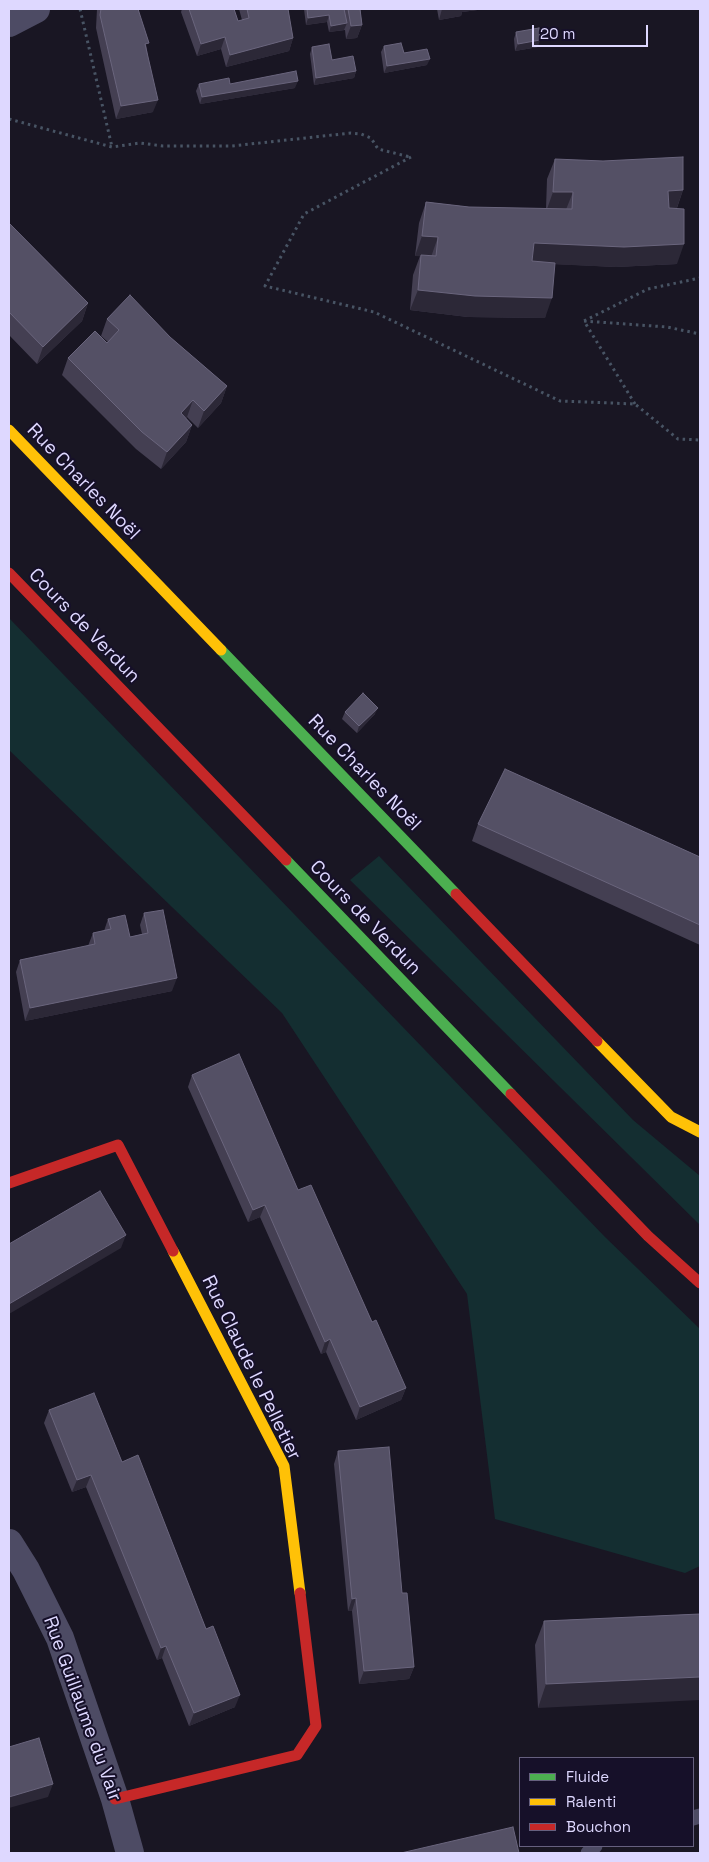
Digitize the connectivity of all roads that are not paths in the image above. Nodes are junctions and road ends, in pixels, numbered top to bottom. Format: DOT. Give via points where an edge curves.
graph roads {
  1 [pos="36,9"];
  2 [pos="9,23"];
  3 [pos="9,430"];
  4 [pos="9,573"];
  5 [pos="700,1132"];
  6 [pos="9,1183"];
  7 [pos="700,1283"];
  8 [pos="9,1543"];
  9 [pos="17,1574"];
  10 [pos="116,1799"];
  11 [pos="130,1853"];
  1 -- 2 [label="street"];
  3 -- 5 [label="street, Rue Charles Noël" via="671,1117"];
  4 -- 7 [label="street, Cours de Verdun" via="648,1236"];
  6 -- 10 [label="street, Rue Claude le Pelletier" via="118,1145 284,1466 316,1726 297,1755"];
  8 -- 9 [label="street, Rue Guillaume du Vair"];
  9 -- 10 [label="street, Rue Guillaume du Vair" via="60,1638"];
  10 -- 11 [label="street, Rue Guillaume du Vair"];
}
